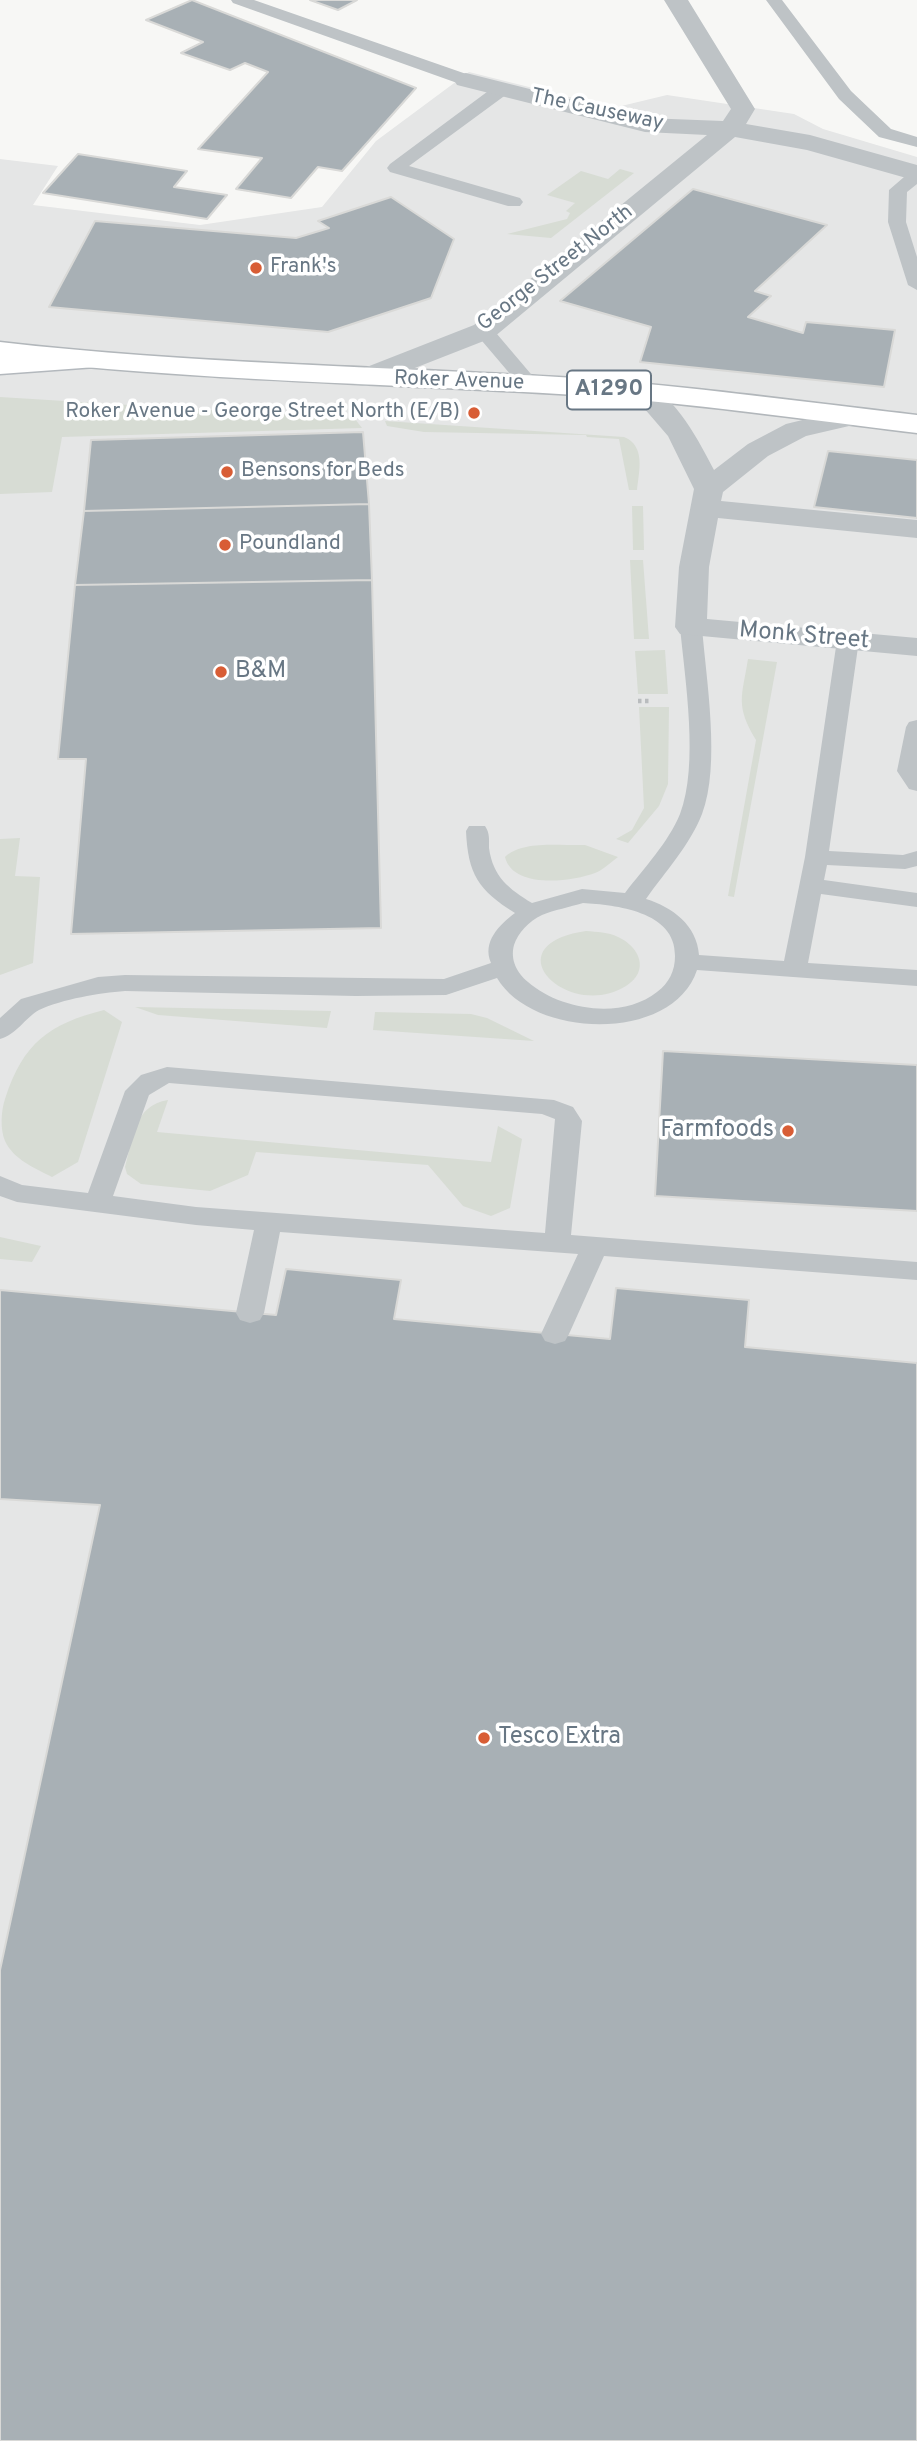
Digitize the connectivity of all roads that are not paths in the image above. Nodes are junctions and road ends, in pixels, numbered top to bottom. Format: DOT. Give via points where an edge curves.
graph roads {
  1 [pos="239,0"];
  2 [pos="676,0"];
  3 [pos="774,0"];
  4 [pos="466,80"];
  5 [pos="501,90"];
  6 [pos="730,129"];
  7 [pos="917,142"];
  8 [pos="917,174"];
  9 [pos="514,202"];
  10 [pos="917,285"];
  11 [pos="484,331"];
  12 [pos="0,350"];
  13 [pos="86,361"];
  14 [pos="0,366"];
  15 [pos="364,378"];
  16 [pos="529,384"];
  17 [pos="645,393"];
  18 [pos="852,417"];
  19 [pos="916,422"];
  20 [pos="707,498"];
  21 [pos="917,530"];
  22 [pos="691,626"];
  23 [pos="848,640"];
  24 [pos="917,647"];
  25 [pos="917,727"];
  26 [pos="917,784"];
  27 [pos="477,831"];
  28 [pos="817,857"];
  29 [pos="917,858"];
  30 [pos="811,885"];
  31 [pos="917,900"];
  32 [pos="631,902"];
  33 [pos="529,911"];
  34 [pos="688,962"];
  35 [pos="502,968"];
  36 [pos="795,968"];
  37 [pos="917,978"];
  38 [pos="0,1031"];
  39 [pos="0,1185"];
  40 [pos="98,1203"];
  41 [pos="269,1221"];
  42 [pos="558,1243"];
  43 [pos="595,1247"];
  44 [pos="917,1271"];
  45 [pos="250,1313"];
  46 [pos="555,1334"];
  1 -- 4 [label="lane"];
  2 -- 6 [label="street" via="743,109"];
  3 -- 7 [label="lane" via="845,95 885,133"];
  4 -- 5 [label="street, The Causeway"];
  5 -- 6 [label="street, The Causeway" via="645,125"];
  5 -- 9 [label="lane" via="396,168"];
  6 -- 8 [label="street, The Causeway" via="810,143"];
  6 -- 11 [label="street, George Street North"];
  8 -- 10 [label="lane" via="898,190 897,222"];
  11 -- 15 [label="street, George Street North"];
  11 -- 16 [label="lane"];
  12 -- 13 [label="main road, Roker Avenue / A1290"];
  13 -- 14 [label="main road"];
  13 -- 15 [label="main road, Roker Avenue / A1290"];
  15 -- 16 [label="main road, Roker Avenue / A1290"];
  16 -- 17 [label="main road, Roker Avenue / A1290"];
  17 -- 18 [label="main road, Roker Avenue / A1290"];
  17 -- 20 [label="street" via="681,433"];
  18 -- 19 [label="main road, Roker Avenue / A1290"];
  18 -- 20 [label="street" via="796,430 758,450"];
  20 -- 21 [label="street"];
  20 -- 22 [label="street" via="694,567"];
  22 -- 23 [label="street, Monk Street"];
  22 -- 32 [label="lane" via="700,773 692,812"];
  23 -- 24 [label="street, Monk Street"];
  23 -- 28 [label="lane"];
  25 -- 26 [label="lane" via="908,771"];
  27 -- 33 [label="lane" via="478,857 492,888"];
  28 -- 29 [label="lane" via="905,862"];
  28 -- 30 [label="lane"];
  30 -- 31 [label="lane"];
  30 -- 36 [label="lane"];
  32 -- 33 [label="lane" via="582,896"];
  32 -- 34 [label="lane" via="665,917 682,933"];
  33 -- 35 [label="lane" via="510,926 500,945"];
  34 -- 35 [label="lane" via="687,973 674,991 652,1006 624,1015 591,1017 531,1001 511,984"];
  34 -- 36 [label="lane"];
  35 -- 38 [label="lane" via="446,987 98,985 30,1006"];
  36 -- 37 [label="lane"];
  39 -- 40 [label="lane" via="17,1193"];
  40 -- 41 [label="lane"];
  40 -- 42 [label="lane" via="138,1091 167,1075 545,1106 564,1113 569,1121"];
  41 -- 42 [label="lane"];
  41 -- 45 [label="lane"];
  42 -- 43 [label="lane"];
  43 -- 44 [label="lane"];
  43 -- 46 [label="lane"];
}
